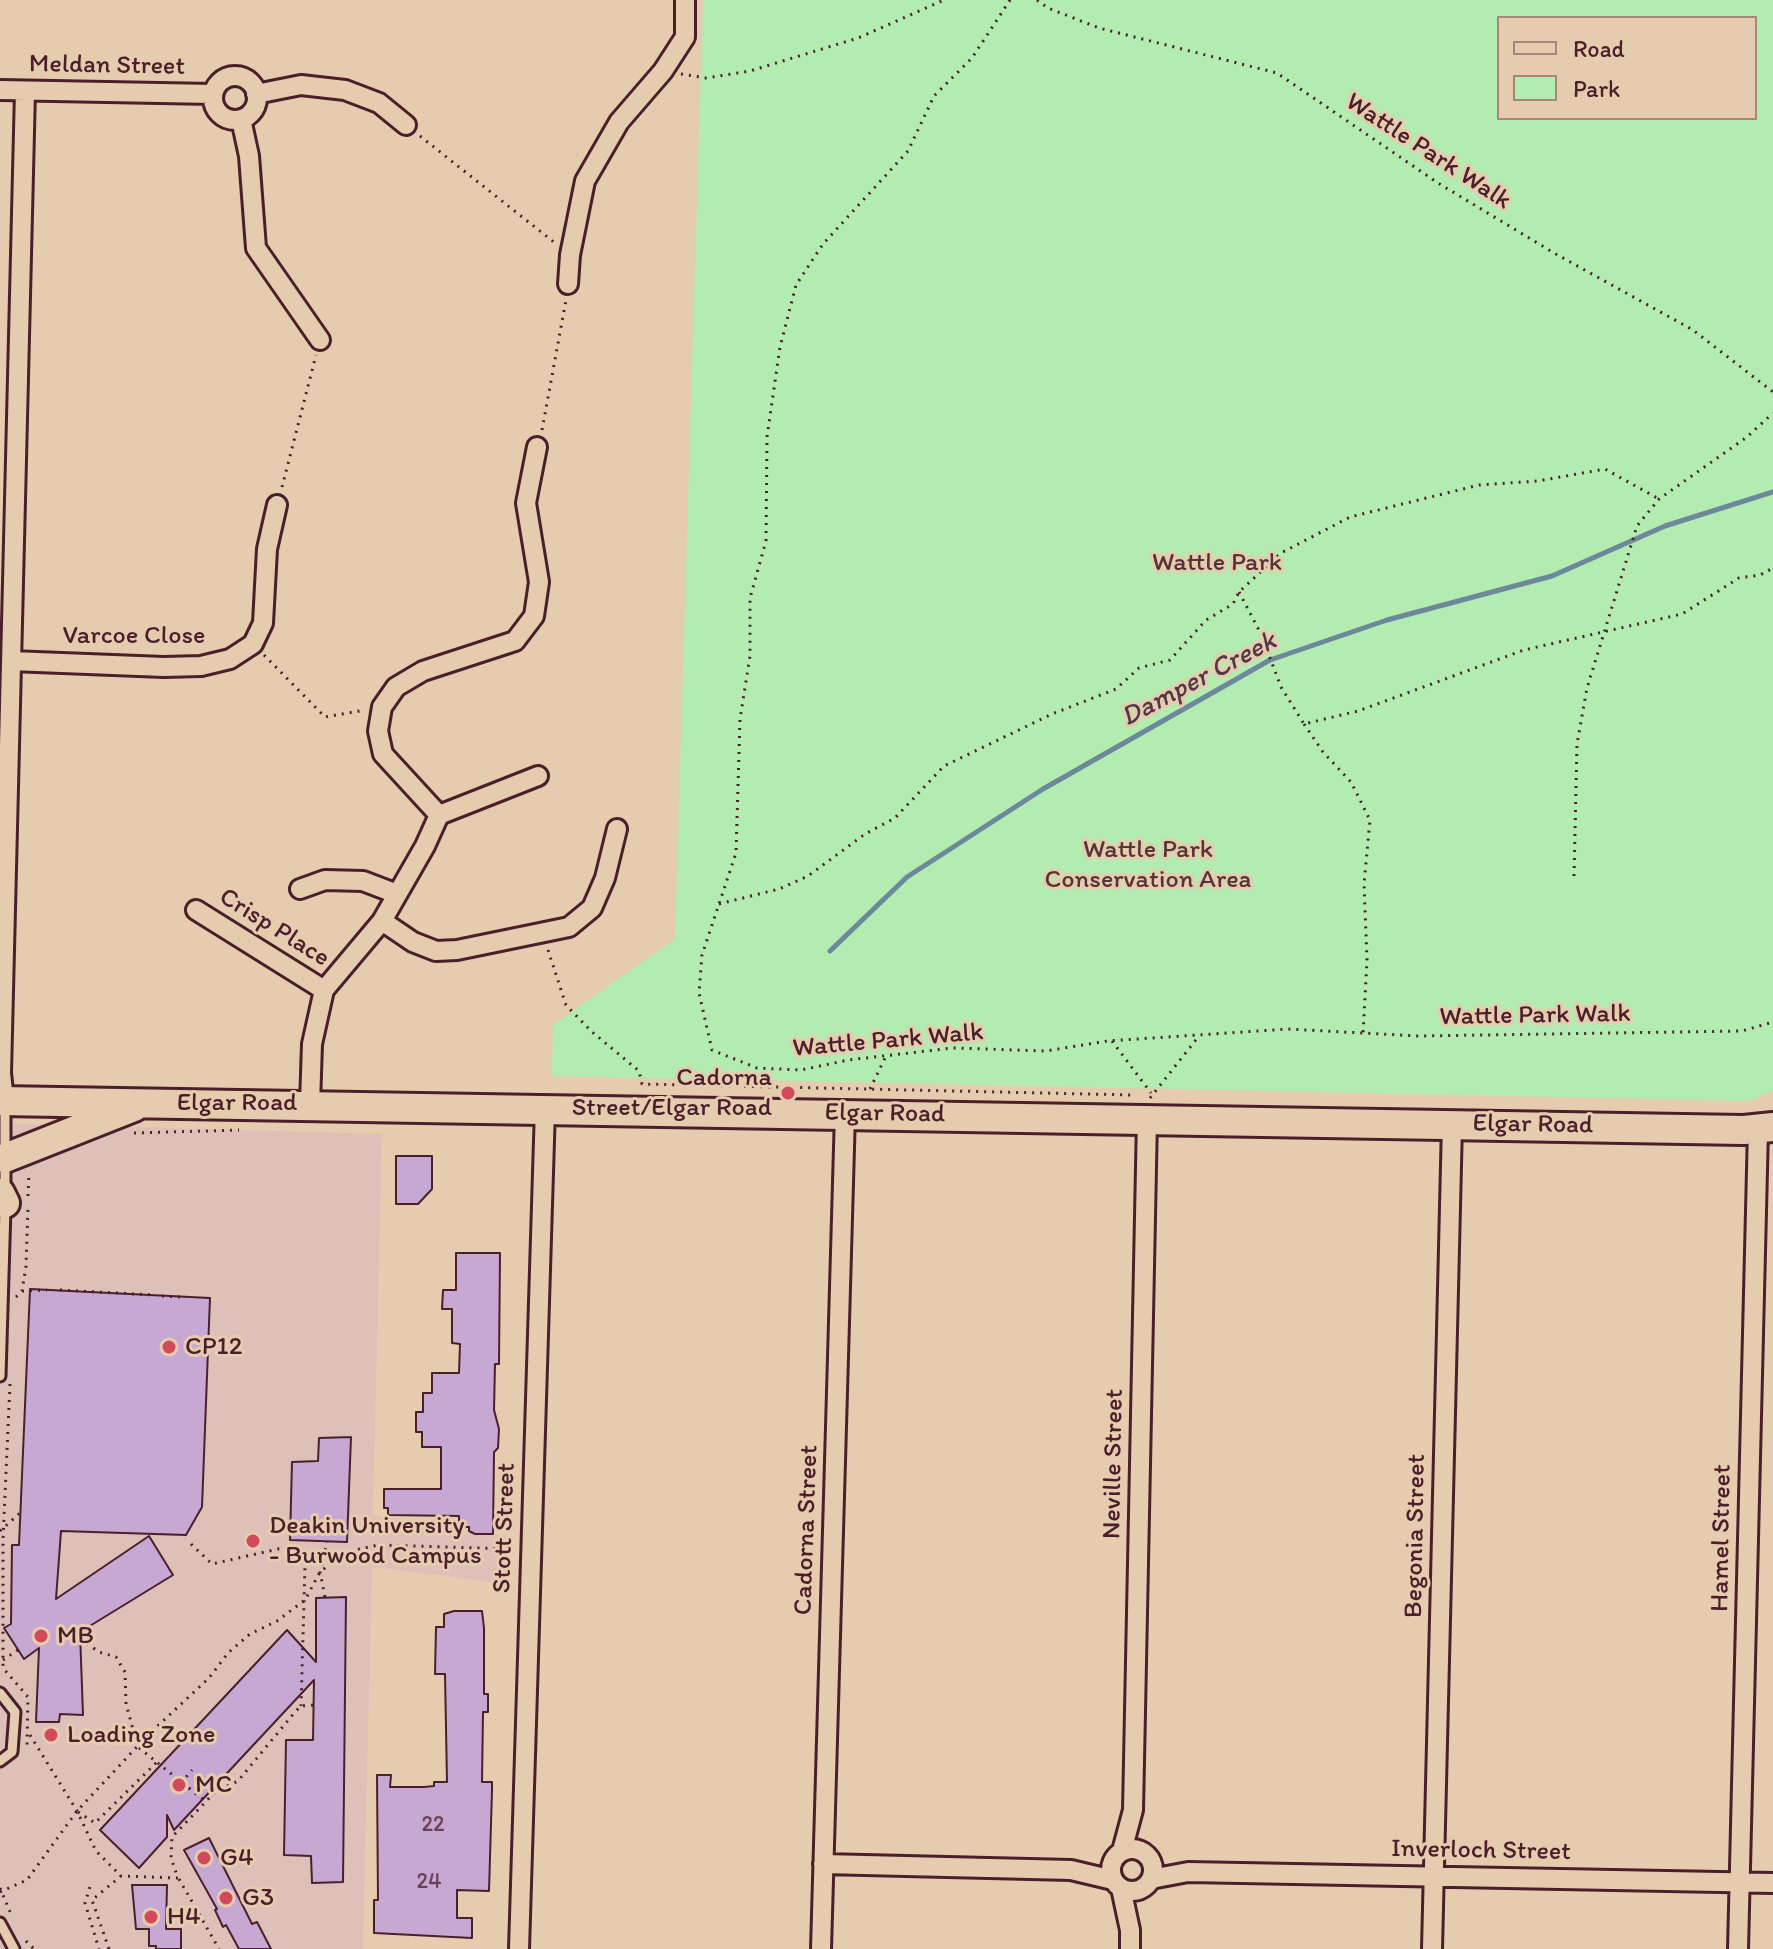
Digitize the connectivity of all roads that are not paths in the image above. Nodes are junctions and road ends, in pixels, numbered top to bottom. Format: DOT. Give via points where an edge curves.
graph roads {
  1 [pos="685,0"];
  2 [pos="0,90"];
  3 [pos="25,91"];
  4 [pos="213,94"];
  5 [pos="256,94"];
  6 [pos="241,119"];
  7 [pos="406,125"];
  8 [pos="568,284"];
  9 [pos="0,338"];
  10 [pos="20,338"];
  11 [pos="320,340"];
  12 [pos="537,447"];
  13 [pos="277,505"];
  14 [pos="6,588"];
  15 [pos="11,661"];
  16 [pos="538,776"];
  17 [pos="439,815"];
  18 [pos="617,829"];
  19 [pos="3,839"];
  20 [pos="300,889"];
  21 [pos="397,894"];
  22 [pos="196,910"];
  23 [pos="382,921"];
  24 [pos="324,990"];
  25 [pos="2,1101"];
  26 [pos="146,1102"];
  27 [pos="1144,1102"];
  28 [pos="310,1104"];
  29 [pos="545,1108"];
  30 [pos="851,1113"];
  31 [pos="1452,1124"];
  32 [pos="1769,1127"];
  33 [pos="19,1162"];
  34 [pos="3,1198"];
  35 [pos="0,1376"];
  36 [pos="0,1693"];
  37 [pos="0,1761"];
  38 [pos="1133,1810"];
  39 [pos="1117,1856"];
  40 [pos="1148,1856"];
  41 [pos="823,1864"];
  42 [pos="1071,1870"];
  43 [pos="1188,1872"];
  44 [pos="1434,1876"];
  45 [pos="1740,1882"];
  46 [pos="1147,1883"];
  47 [pos="1773,1883"];
  48 [pos="1117,1884"];
  49 [pos="0,1923"];
  50 [pos="1130,1940"];
  51 [pos="14,1949"];
  52 [pos="519,1949"];
  53 [pos="821,1949"];
  54 [pos="1432,1949"];
  55 [pos="1738,1949"];
  1 -- 8 [label="street" via="685,37 619,122 585,181"];
  2 -- 3 [label="street, Meldan Street"];
  3 -- 4 [label="street, Meldan Street"];
  3 -- 10 [label="street"];
  4 -- 5 [label="street" via="221,81 235,76 249,81"];
  4 -- 6 [label="street" via="220,115"];
  5 -- 6 [label="street" via="252,112"];
  5 -- 7 [label="street" via="301,85 345,90 379,103"];
  6 -- 11 [label="street" via="256,248"];
  9 -- 10 [label="street"];
  10 -- 14 [label="street"];
  12 -- 17 [label="street" via="526,503 539,582 534,616 515,641 423,671 396,687 382,707 378,731 383,754"];
  13 -- 15 [label="street, Varcoe Close" via="267,549 263,623 253,644 230,659 201,666"];
  14 -- 15 [label="street"];
  15 -- 19 [label="street"];
  16 -- 17 [label="street"];
  17 -- 21 [label="street"];
  18 -- 23 [label="street" via="592,908 569,927 436,951"];
  19 -- 25 [label="street"];
  20 -- 21 [label="street" via="325,880 363,881"];
  21 -- 23 [label="street"];
  22 -- 24 [label="street, Crisp Place"];
  23 -- 24 [label="street"];
  24 -- 28 [label="street" via="312,1044"];
  25 -- 26 [label="main road, Elgar Road"];
  25 -- 33 [label="lane"];
  26 -- 28 [label="main road, Elgar Road"];
  26 -- 33 [label="main road"];
  27 -- 30 [label="main road, Elgar Road"];
  27 -- 31 [label="main road, Elgar Road"];
  27 -- 38 [label="street, Neville Street"];
  28 -- 29 [label="main road, Elgar Road"];
  29 -- 30 [label="main road, Elgar Road"];
  29 -- 52 [label="street, Stott Street"];
  30 -- 41 [label="street, Cadorna Street"];
  31 -- 32 [label="main road, Elgar Road"];
  31 -- 44 [label="street, Begonia Street"];
  32 -- 45 [label="street, Hamel Street"];
  33 -- 34 [label="lane"];
  34 -- 35 [label="lane"];
  36 -- 37 [label="lane" via="15,1712 12,1752"];
  38 -- 39 [label="street, Neville Street"];
  38 -- 40 [label="street, Neville Street"];
  39 -- 40 [label="street" via="1134,1849"];
  39 -- 42 [label="street"];
  39 -- 48 [label="street"];
  40 -- 43 [label="street, Inverloch Street"];
  40 -- 46 [label="street"];
  41 -- 42 [label="street"];
  41 -- 53 [label="street, Cadorna Street"];
  42 -- 48 [label="street"];
  43 -- 44 [label="street, Inverloch Street"];
  43 -- 46 [label="street, Inverloch Street"];
  44 -- 45 [label="street, Inverloch Street"];
  44 -- 54 [label="street, Begonia Street"];
  45 -- 47 [label="street, Inverloch Street"];
  45 -- 55 [label="street, Hamel Street"];
  46 -- 48 [label="street" via="1132,1891"];
  46 -- 50 [label="street"];
  48 -- 50 [label="street"];
  49 -- 51 [label="lane"];
}
